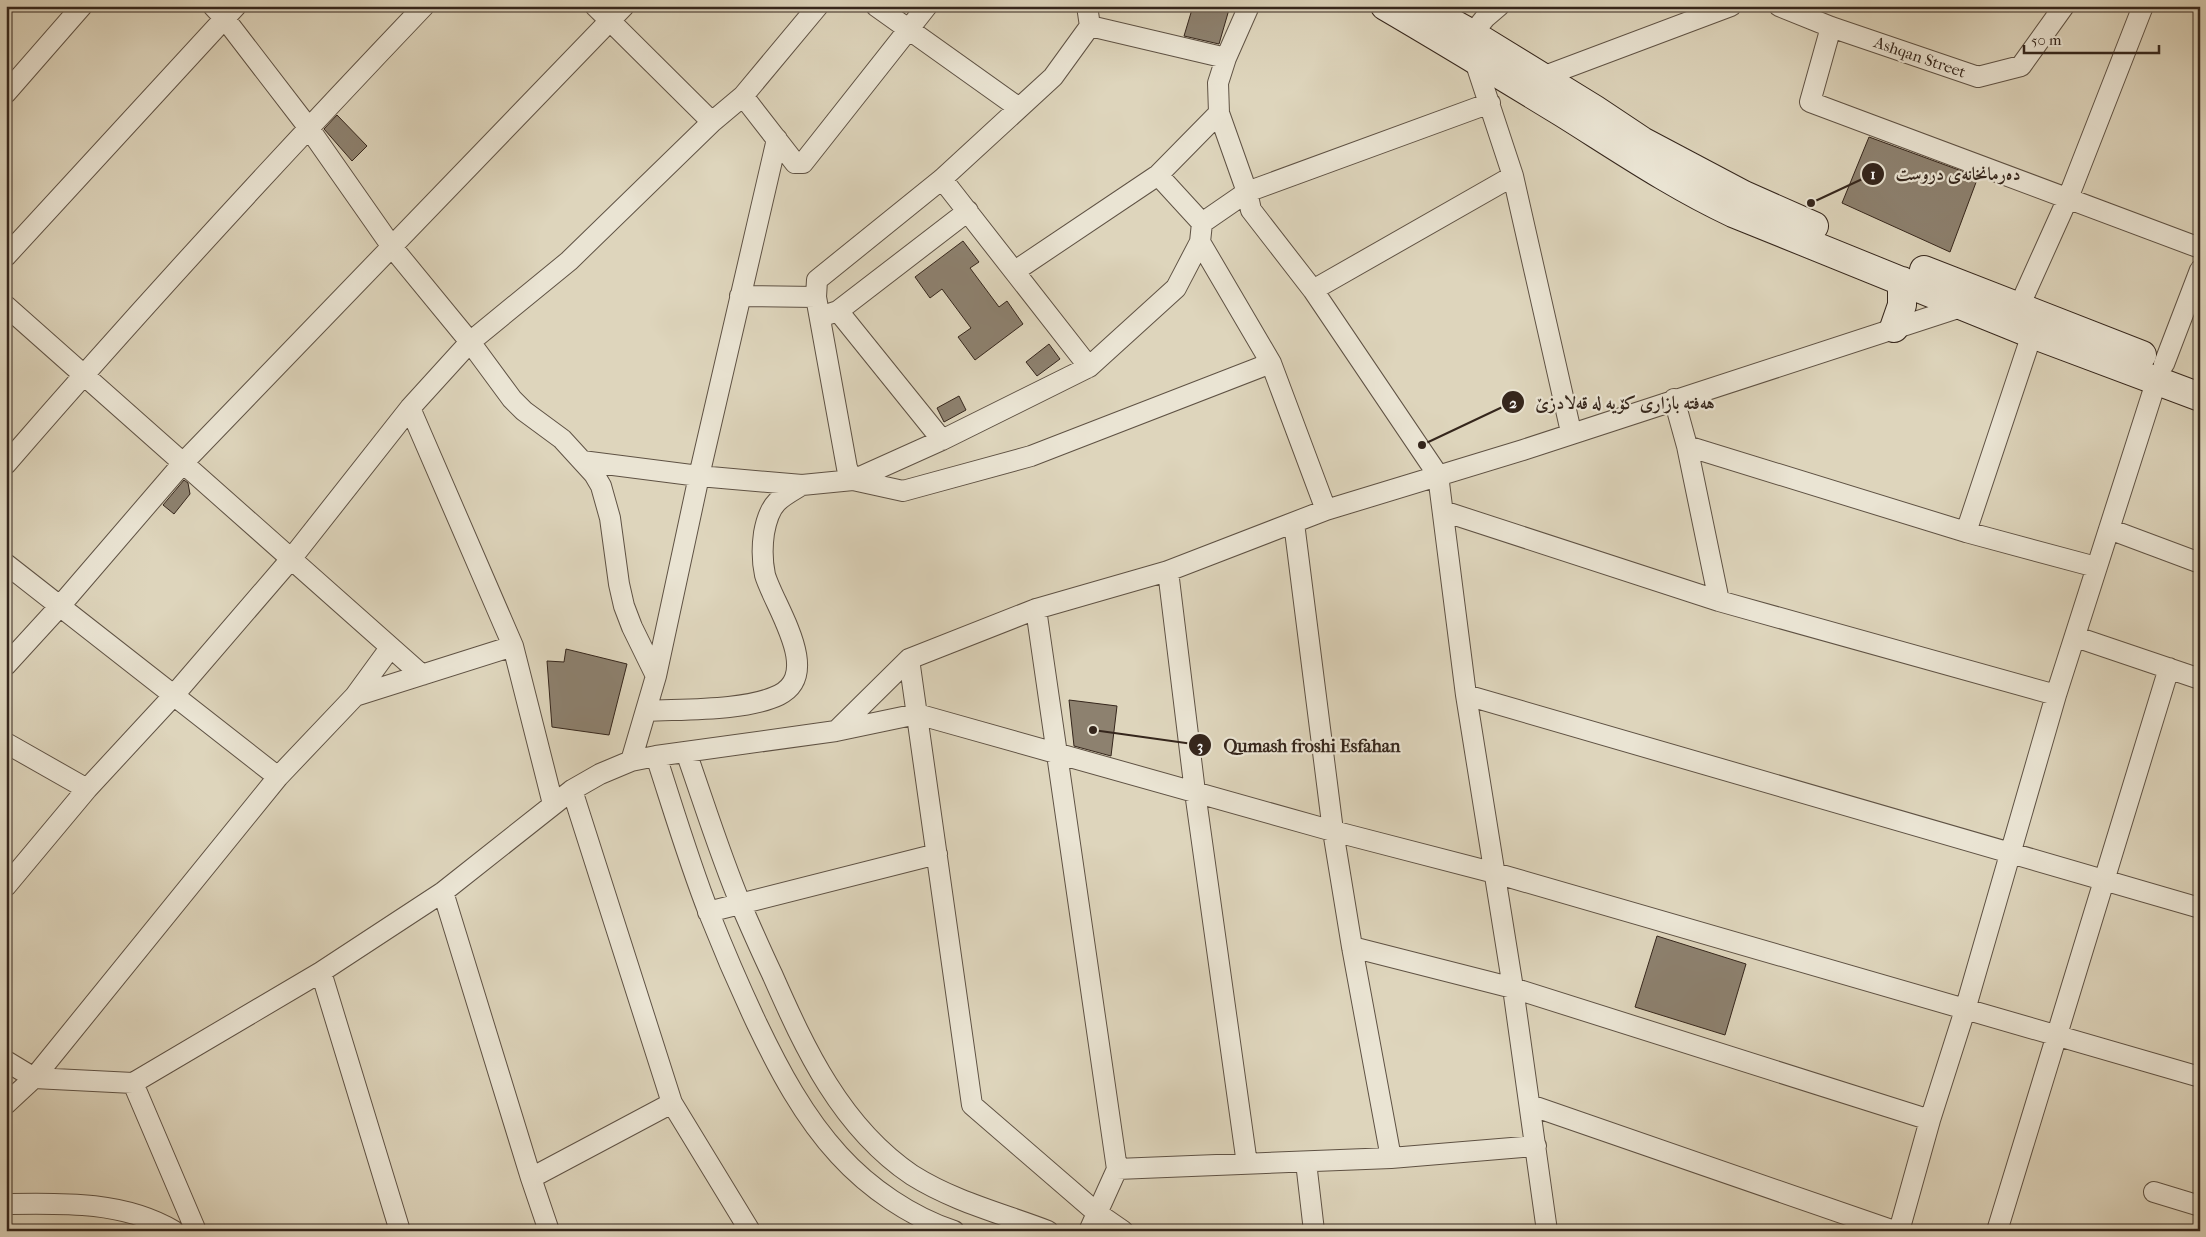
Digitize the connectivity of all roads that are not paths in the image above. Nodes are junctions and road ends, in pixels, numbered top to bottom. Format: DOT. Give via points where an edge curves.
graph roads {
  1 [pos="82,6"];
  2 [pos="424,6"];
  3 [pos="595,6"];
  4 [pos="624,6"];
  5 [pos="818,6"];
  6 [pos="876,6"];
  7 [pos="927,6"];
  8 [pos="1249,6"];
  9 [pos="1384,6"];
  10 [pos="1421,6"];
  11 [pos="1499,6"];
  12 [pos="1731,6"];
  13 [pos="1779,6"];
  14 [pos="2064,6"];
  15 [pos="2143,6"];
  16 [pos="224,10"];
  17 [pos="1088,16"];
  18 [pos="610,21"];
  19 [pos="1831,26"];
  20 [pos="909,29"];
  21 [pos="1473,46"];
  22 [pos="1226,58"];
  23 [pos="1542,77"];
  24 [pos="6,93"];
  25 [pos="743,96"];
  26 [pos="1490,103"];
  27 [pos="1019,108"];
  28 [pos="1219,113"];
  29 [pos="712,122"];
  30 [pos="308,127"];
  31 [pos="777,139"];
  32 [pos="1158,175"];
  33 [pos="1513,176"];
  34 [pos="942,179"];
  35 [pos="1247,192"];
  36 [pos="2068,198"];
  37 [pos="968,211"];
  38 [pos="1201,233"];
  39 [pos="392,247"];
  40 [pos="2200,248"];
  41 [pos="6,256"];
  42 [pos="2200,270"];
  43 [pos="1015,271"];
  44 [pos="1902,281"];
  45 [pos="1313,290"];
  46 [pos="740,296"];
  47 [pos="816,297"];
  48 [pos="1992,297"];
  49 [pos="6,306"];
  50 [pos="1963,306"];
  51 [pos="829,314"];
  52 [pos="2021,322"];
  53 [pos="1894,328"];
  54 [pos="470,342"];
  55 [pos="1271,363"];
  56 [pos="1090,367"];
  57 [pos="2161,372"];
  58 [pos="83,374"];
  59 [pos="2200,377"];
  60 [pos="2200,397"];
  61 [pos="1674,399"];
  62 [pos="410,408"];
  63 [pos="1571,432"];
  64 [pos="942,440"];
  65 [pos="1687,446"];
  66 [pos="582,461"];
  67 [pos="183,463"];
  68 [pos="6,464"];
  69 [pos="1438,475"];
  70 [pos="699,476"];
  71 [pos="853,480"];
  72 [pos="802,485"];
  73 [pos="1326,510"];
  74 [pos="1443,511"];
  75 [pos="1294,524"];
  76 [pos="2109,529"];
  77 [pos="1966,532"];
  78 [pos="291,559"];
  79 [pos="2200,563"];
  80 [pos="6,564"];
  81 [pos="2096,567"];
  82 [pos="1168,571"];
  83 [pos="1719,601"];
  84 [pos="60,606"];
  85 [pos="1036,609"];
  86 [pos="2076,636"];
  87 [pos="513,646"];
  88 [pos="390,648"];
  89 [pos="910,659"];
  90 [pos="6,665"];
  91 [pos="2170,668"];
  92 [pos="422,675"];
  93 [pos="656,676"];
  94 [pos="2200,679"];
  95 [pos="174,695"];
  96 [pos="1466,695"];
  97 [pos="2056,695"];
  98 [pos="355,696"];
  99 [pos="647,711"];
  100 [pos="917,714"];
  101 [pos="836,731"];
  102 [pos="6,743"];
  103 [pos="686,752"];
  104 [pos="1058,753"];
  105 [pos="656,756"];
  106 [pos="631,761"];
  107 [pos="278,777"];
  108 [pos="87,789"];
  109 [pos="572,790"];
  110 [pos="1195,792"];
  111 [pos="553,804"];
  112 [pos="1333,831"];
  113 [pos="937,854"];
  114 [pos="2010,854"];
  115 [pos="1495,873"];
  116 [pos="2104,881"];
  117 [pos="6,886"];
  118 [pos="443,892"];
  119 [pos="741,904"];
  120 [pos="2200,908"];
  121 [pos="708,912"];
  122 [pos="1352,948"];
  123 [pos="321,972"];
  124 [pos="1513,988"];
  125 [pos="1965,1010"];
  126 [pos="2057,1037"];
  127 [pos="6,1061"];
  128 [pos="2200,1077"];
  129 [pos="34,1078"];
  130 [pos="133,1083"];
  131 [pos="672,1103"];
  132 [pos="6,1104"];
  133 [pos="1530,1105"];
  134 [pos="1930,1120"];
  135 [pos="1536,1146"];
  136 [pos="1391,1158"];
  137 [pos="1306,1162"];
  138 [pos="1247,1164"];
  139 [pos="1117,1169"];
  140 [pos="531,1178"];
  141 [pos="2154,1192"];
  142 [pos="6,1204"];
  143 [pos="2200,1206"];
  144 [pos="1093,1222"];
  145 [pos="174,1231"];
  146 [pos="196,1231"];
  147 [pos="400,1231"];
  148 [pos="549,1231"];
  149 [pos="750,1231"];
  150 [pos="954,1231"];
  151 [pos="1048,1231"];
  152 [pos="1123,1231"];
  153 [pos="1314,1231"];
  154 [pos="1547,1231"];
  155 [pos="1894,1231"];
  156 [pos="1899,1231"];
  157 [pos="1997,1231"];
  1 -- 24 [label="street"];
  2 -- 30 [label="street"];
  3 -- 18 [label="street"];
  4 -- 18 [label="street"];
  5 -- 25 [label="street"];
  6 -- 20 [label="street"];
  7 -- 20 [label="street"];
  8 -- 22 [label="street"];
  9 -- 21 [label="street"];
  10 -- 21 [label="street"];
  11 -- 21 [label="street" via="1485,18"];
  12 -- 23 [label="street"];
  13 -- 19 [label="street, Ashqan Street"];
  14 -- 19 [label="street, Ashqan Street" via="2021,66 1978,77"];
  15 -- 36 [label="street"];
  16 -- 30 [label="street"];
  16 -- 41 [label="street"];
  17 -- 22 [label="street"];
  17 -- 27 [label="street" via="1054,77"];
  18 -- 29 [label="street"];
  18 -- 39 [label="street"];
  19 -- 36 [label="street" via="1810,102"];
  20 -- 27 [label="street"];
  20 -- 31 [label="street" via="803,163 795,162"];
  21 -- 23 [label="street"];
  21 -- 26 [label="street"];
  21 -- 44 [label="street" via="1652,169 1708,201"];
  22 -- 28 [label="street" via="1218,83"];
  23 -- 48 [label="street" via="1642,141 1744,195"];
  25 -- 29 [label="street"];
  25 -- 31 [label="street"];
  26 -- 33 [label="street"];
  26 -- 35 [label="street"];
  27 -- 34 [label="street"];
  28 -- 32 [label="street"];
  28 -- 35 [label="street"];
  29 -- 54 [label="street" via="569,261"];
  30 -- 39 [label="street"];
  30 -- 58 [label="street"];
  31 -- 46 [label="street"];
  32 -- 38 [label="street"];
  32 -- 43 [label="street"];
  33 -- 45 [label="street"];
  33 -- 63 [label="street"];
  34 -- 37 [label="street"];
  34 -- 47 [label="street" via="817,280"];
  35 -- 38 [label="street"];
  35 -- 45 [label="street" via="1251,210"];
  36 -- 40 [label="street"];
  36 -- 52 [label="street"];
  37 -- 43 [label="street"];
  37 -- 51 [label="street"];
  38 -- 55 [label="street"];
  38 -- 56 [label="street" via="1176,288"];
  39 -- 54 [label="street"];
  39 -- 67 [label="street"];
  42 -- 57 [label="street"];
  43 -- 56 [label="street"];
  44 -- 50 [label="street"];
  44 -- 53 [label="street" via="1902,306"];
  45 -- 69 [label="street"];
  46 -- 47 [label="street"];
  46 -- 70 [label="street"];
  47 -- 51 [label="street"];
  48 -- 50 [label="street"];
  48 -- 52 [label="street"];
  49 -- 58 [label="street"];
  50 -- 52 [label="street"];
  50 -- 53 [label="street"];
  51 -- 64 [label="street"];
  51 -- 71 [label="street" via="847,468"];
  52 -- 57 [label="street"];
  52 -- 77 [label="street"];
  53 -- 61 [label="street"];
  54 -- 62 [label="street"];
  54 -- 66 [label="street" via="512,399 562,439"];
  55 -- 71 [label="street" via="1031,456 903,491"];
  55 -- 73 [label="street"];
  56 -- 64 [label="street"];
  57 -- 59 [label="street"];
  57 -- 60 [label="street"];
  57 -- 76 [label="street"];
  58 -- 67 [label="street"];
  58 -- 68 [label="street"];
  61 -- 63 [label="street"];
  61 -- 65 [label="street"];
  62 -- 78 [label="street"];
  62 -- 87 [label="street"];
  63 -- 69 [label="street"];
  64 -- 71 [label="street"];
  65 -- 77 [label="street"];
  65 -- 83 [label="street"];
  66 -- 70 [label="street"];
  66 -- 93 [label="street" via="594,474 606,500 624,606"];
  67 -- 78 [label="street"];
  67 -- 84 [label="street"];
  69 -- 73 [label="street"];
  69 -- 74 [label="street"];
  70 -- 72 [label="street"];
  70 -- 93 [label="street"];
  71 -- 72 [label="street"];
  72 -- 99 [label="street" via="771,509 763,542 765,574 795,649 797,670 792,685 773,698 750,703"];
  73 -- 75 [label="street"];
  74 -- 83 [label="street"];
  74 -- 96 [label="street"];
  75 -- 82 [label="street"];
  75 -- 112 [label="street"];
  76 -- 79 [label="street"];
  76 -- 81 [label="street"];
  77 -- 81 [label="street"];
  78 -- 88 [label="street"];
  78 -- 95 [label="street"];
  80 -- 84 [label="street"];
  81 -- 86 [label="street"];
  82 -- 85 [label="street"];
  82 -- 110 [label="street"];
  83 -- 97 [label="street"];
  84 -- 90 [label="street"];
  84 -- 95 [label="street"];
  85 -- 89 [label="street"];
  85 -- 104 [label="street"];
  86 -- 91 [label="street"];
  86 -- 97 [label="street"];
  87 -- 92 [label="street"];
  87 -- 111 [label="street"];
  88 -- 92 [label="street"];
  88 -- 98 [label="street"];
  89 -- 100 [label="street"];
  89 -- 101 [label="street"];
  91 -- 94 [label="street"];
  91 -- 116 [label="street"];
  92 -- 98 [label="street"];
  93 -- 99 [label="street"];
  95 -- 107 [label="street"];
  95 -- 108 [label="street"];
  96 -- 114 [label="street"];
  96 -- 115 [label="street"];
  97 -- 114 [label="street"];
  98 -- 107 [label="street"];
  99 -- 106 [label="street"];
  100 -- 101 [label="street"];
  100 -- 104 [label="street"];
  100 -- 113 [label="street"];
  101 -- 103 [label="street"];
  102 -- 108 [label="street"];
  103 -- 105 [label="street"];
  103 -- 119 [label="street"];
  104 -- 110 [label="street"];
  104 -- 139 [label="street"];
  105 -- 106 [label="street"];
  105 -- 121 [label="street"];
  106 -- 109 [label="street"];
  107 -- 129 [label="street"];
  108 -- 117 [label="street"];
  109 -- 111 [label="street"];
  109 -- 131 [label="street"];
  110 -- 112 [label="street"];
  110 -- 138 [label="street"];
  111 -- 118 [label="street"];
  112 -- 115 [label="street"];
  112 -- 122 [label="street"];
  113 -- 119 [label="street"];
  113 -- 144 [label="street" via="972,1106"];
  114 -- 116 [label="street"];
  114 -- 125 [label="street"];
  115 -- 124 [label="street"];
  115 -- 125 [label="street"];
  116 -- 120 [label="street"];
  116 -- 126 [label="street"];
  118 -- 123 [label="street"];
  118 -- 140 [label="street"];
  119 -- 121 [label="street"];
  119 -- 151 [label="street" via="808,1051 827,1086 867,1137 911,1174 937,1190 980,1209"];
  121 -- 150 [label="street" via="774,1058 820,1132 859,1176 896,1203"];
  122 -- 124 [label="street"];
  122 -- 136 [label="street"];
  123 -- 130 [label="street"];
  123 -- 147 [label="street"];
  124 -- 133 [label="street"];
  124 -- 134 [label="street"];
  125 -- 126 [label="street"];
  125 -- 134 [label="street"];
  126 -- 128 [label="street"];
  126 -- 157 [label="street"];
  127 -- 129 [label="street"];
  129 -- 130 [label="street"];
  129 -- 132 [label="street"];
  130 -- 146 [label="street"];
  131 -- 140 [label="street"];
  131 -- 149 [label="street"];
  133 -- 135 [label="street"];
  133 -- 155 [label="street"];
  134 -- 156 [label="street"];
  135 -- 136 [label="street"];
  135 -- 154 [label="street"];
  136 -- 137 [label="street"];
  137 -- 138 [label="street"];
  137 -- 153 [label="street"];
  138 -- 139 [label="street"];
  139 -- 144 [label="street"];
  140 -- 148 [label="street"];
  141 -- 143 [label="street"];
  142 -- 145 [label="street" via="113,1209 164,1224"];
  144 -- 152 [label="street"];
}
